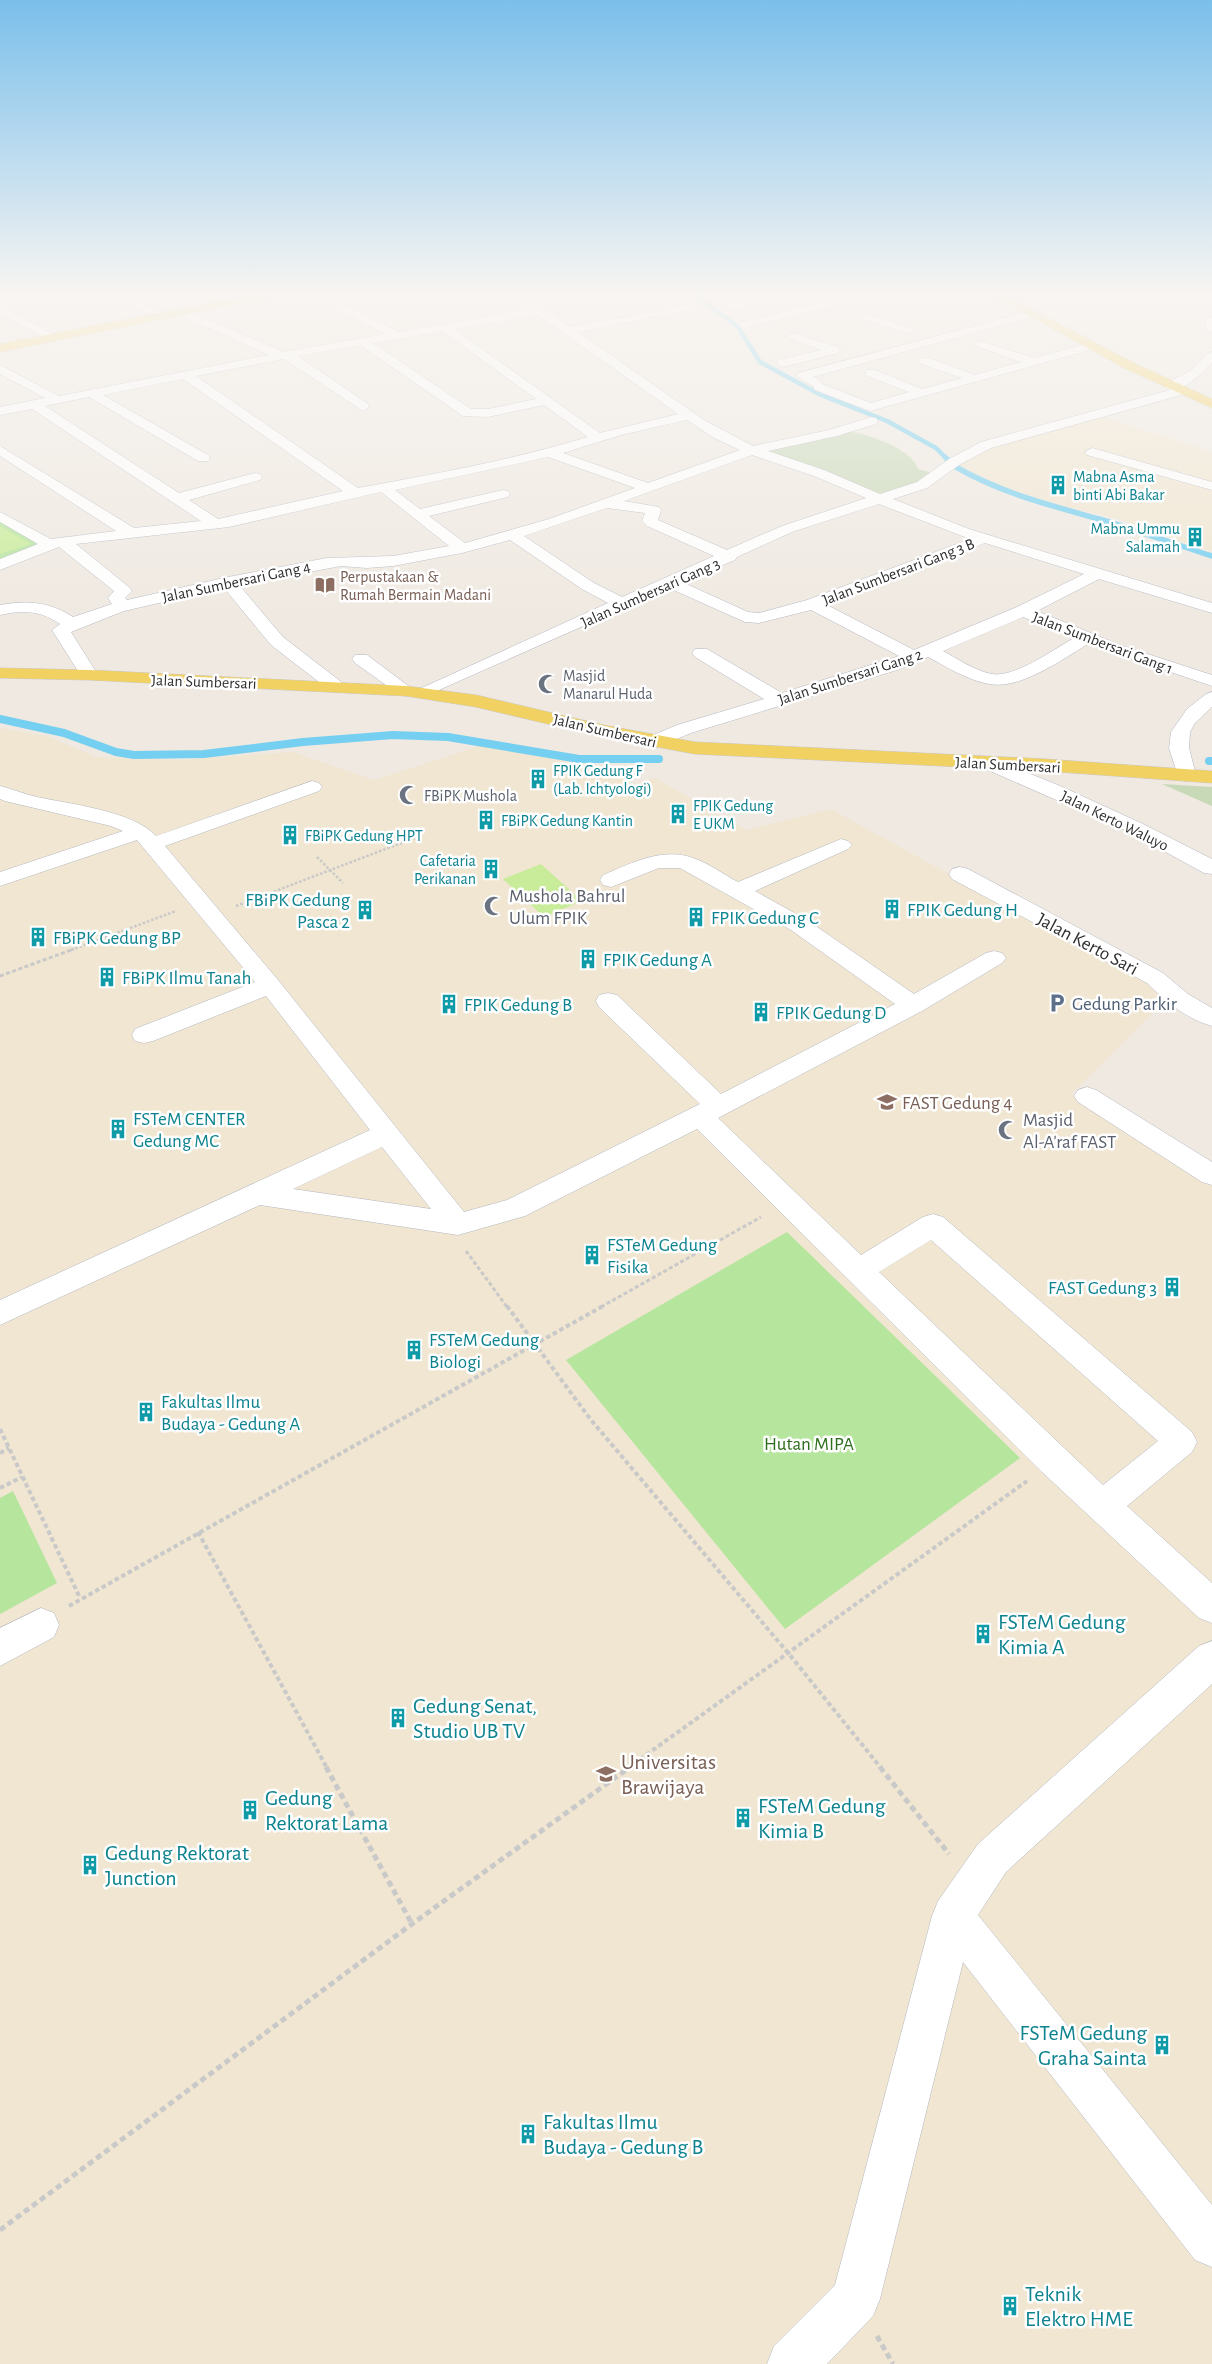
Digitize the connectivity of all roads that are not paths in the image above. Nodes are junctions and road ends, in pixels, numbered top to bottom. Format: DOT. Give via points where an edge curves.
graph roads {
  1 [pos="40,403"];
  2 [pos="110,403"];
  3 [pos="227,403"];
  4 [pos="359,403"];
  5 [pos="454,403"];
  6 [pos="539,403"];
  7 [pos="547,403"];
  8 [pos="671,403"];
  9 [pos="859,403"];
  10 [pos="881,403"];
  11 [pos="1124,403"];
  12 [pos="36,404"];
  13 [pos="363,406"];
  14 [pos="0,411"];
  15 [pos="689,416"];
  16 [pos="871,421"];
  17 [pos="598,438"];
  18 [pos="0,450"];
  19 [pos="752,450"];
  20 [pos="1092,452"];
  21 [pos="549,453"];
  22 [pos="930,461"];
  23 [pos="187,462"];
  24 [pos="255,477"];
  25 [pos="937,477"];
  26 [pos="1212,486"];
  27 [pos="384,488"];
  28 [pos="649,488"];
  29 [pos="355,493"];
  30 [pos="503,494"];
  31 [pos="179,498"];
  32 [pos="879,498"];
  33 [pos="606,503"];
  34 [pos="417,514"];
  35 [pos="0,516"];
  36 [pos="216,524"];
  37 [pos="128,532"];
  38 [pos="512,535"];
  39 [pos="983,539"];
  40 [pos="55,542"];
  41 [pos="462,548"];
  42 [pos="729,557"];
  43 [pos="0,565"];
  44 [pos="1098,573"];
  45 [pos="228,582"];
  46 [pos="672,583"];
  47 [pos="623,604"];
  48 [pos="814,604"];
  49 [pos="123,606"];
  50 [pos="1212,608"];
  51 [pos="0,610"];
  52 [pos="1023,611"];
  53 [pos="72,624"];
  54 [pos="1087,638"];
  55 [pos="702,653"];
  56 [pos="921,654"];
  57 [pos="361,659"];
  58 [pos="0,673"];
  59 [pos="89,675"];
  60 [pos="1212,681"];
  61 [pos="334,686"];
  62 [pos="414,691"];
  63 [pos="1212,698"];
  64 [pos="778,699"];
  65 [pos="656,740"];
  66 [pos="988,763"];
  67 [pos="1183,763"];
  68 [pos="1212,777"];
  69 [pos="312,787"];
  70 [pos="0,792"];
  71 [pos="146,838"];
  72 [pos="841,845"];
  73 [pos="1212,868"];
  74 [pos="960,874"];
  75 [pos="0,879"];
  76 [pos="611,880"];
  77 [pos="737,891"];
  78 [pos="994,958"];
  79 [pos="270,985"];
  80 [pos="608,1000"];
  81 [pos="913,1005"];
  82 [pos="1212,1018"];
  83 [pos="144,1035"];
  84 [pos="1087,1096"];
  85 [pos="709,1111"];
  86 [pos="386,1134"];
  87 [pos="1212,1175"];
  88 [pos="258,1194"];
  89 [pos="462,1237"];
  90 [pos="858,1271"];
  91 [pos="0,1313"];
  92 [pos="1102,1506"];
  93 [pos="1212,1606"];
  94 [pos="41,1625"];
  95 [pos="0,1648"];
  96 [pos="1212,1659"];
  97 [pos="963,1900"];
  98 [pos="1212,2243"];
  99 [pos="792,2364"];
  1 -- 12 [label="street"];
  2 -- 23 [label="street" via="208,457"];
  3 -- 29 [label="street"];
  4 -- 13 [label="street"];
  5 -- 6 [label="street" via="468,413 488,414"];
  7 -- 17 [label="street"];
  8 -- 15 [label="street"];
  9 -- 10 [label="street" via="867,407"];
  11 -- 25 [label="street, Jalan Sumbersari Gang 3" via="991,443 954,462"];
  12 -- 14 [label="street"];
  12 -- 31 [label="street"];
  15 -- 17 [label="street"];
  15 -- 19 [label="street"];
  16 -- 19 [label="street, Jalan Sumbersari Gang 4"];
  17 -- 21 [label="street"];
  18 -- 37 [label="street"];
  19 -- 28 [label="street, Jalan Sumbersari Gang 4"];
  19 -- 32 [label="street"];
  20 -- 26 [label="street"];
  21 -- 27 [label="street"];
  21 -- 28 [label="street"];
  22 -- 25 [label="street" via="936,468"];
  24 -- 31 [label="street"];
  25 -- 32 [label="street, Jalan Sumbersari Gang 3" via="922,486"];
  27 -- 29 [label="street"];
  27 -- 34 [label="street"];
  28 -- 33 [label="street, Jalan Sumbersari Gang 4"];
  29 -- 36 [label="street"];
  30 -- 34 [label="street"];
  31 -- 36 [label="street"];
  32 -- 39 [label="street"];
  32 -- 42 [label="street, Jalan Sumbersari Gang 3" via="787,529"];
  33 -- 38 [label="street, Jalan Sumbersari Gang 4"];
  33 -- 42 [label="street" via="654,510 652,523"];
  34 -- 41 [label="street"];
  35 -- 40 [label="street"];
  36 -- 37 [label="street"];
  37 -- 40 [label="street"];
  38 -- 41 [label="street, Jalan Sumbersari Gang 4"];
  38 -- 47 [label="street" via="588,586"];
  39 -- 44 [label="street"];
  39 -- 48 [label="street, Jalan Sumbersari Gang 3 B"];
  40 -- 43 [label="street"];
  40 -- 49 [label="street" via="124,591 116,598"];
  41 -- 45 [label="street, Jalan Sumbersari Gang 4" via="393,561 327,563"];
  42 -- 46 [label="street, Jalan Sumbersari Gang 3"];
  44 -- 50 [label="street"];
  44 -- 52 [label="street, Jalan Sumbersari Gang 2"];
  45 -- 49 [label="street, Jalan Sumbersari Gang 4"];
  45 -- 61 [label="street" via="277,641"];
  46 -- 47 [label="street, Jalan Sumbersari Gang 3"];
  46 -- 48 [label="street, Jalan Sumbersari Gang 3 B" via="751,618"];
  47 -- 62 [label="street, Jalan Sumbersari Gang 3"];
  48 -- 56 [label="street"];
  49 -- 53 [label="street, Jalan Sumbersari Gang 4"];
  51 -- 53 [label="street" via="37,606 55,612"];
  52 -- 54 [label="street, Jalan Sumbersari Gang 1"];
  52 -- 56 [label="street, Jalan Sumbersari Gang 2"];
  53 -- 59 [label="street" via="61,630"];
  54 -- 56 [label="street" via="1020,674 1000,680"];
  54 -- 60 [label="street, Jalan Sumbersari Gang 1"];
  55 -- 64 [label="street"];
  56 -- 64 [label="street, Jalan Sumbersari Gang 2"];
  57 -- 62 [label="street"];
  58 -- 59 [label="main road, Jalan Sumbersari"];
  59 -- 61 [label="main road, Jalan Sumbersari"];
  61 -- 62 [label="main road, Jalan Sumbersari"];
  62 -- 65 [label="main road, Jalan Sumbersari"];
  63 -- 67 [label="street" via="1196,708 1183,726 1179,742"];
  64 -- 65 [label="street, Jalan Sumbersari Gang 2"];
  65 -- 66 [label="main road, Jalan Sumbersari" via="740,752"];
  66 -- 67 [label="main road, Jalan Sumbersari"];
  66 -- 73 [label="street, Jalan Kerto Waluyo" via="1127,824"];
  67 -- 68 [label="main road, Jalan Sumbersari"];
  69 -- 71 [label="street"];
  70 -- 71 [label="street" via="118,821"];
  71 -- 75 [label="street"];
  71 -- 79 [label="street"];
  72 -- 77 [label="street"];
  74 -- 82 [label="street, Jalan Kerto Sari" via="1155,978 1179,1000"];
  76 -- 77 [label="street" via="658,861 676,859"];
  77 -- 81 [label="street" via="799,925"];
  78 -- 81 [label="street"];
  79 -- 83 [label="street"];
  79 -- 86 [label="street"];
  80 -- 85 [label="street"];
  81 -- 85 [label="street"];
  84 -- 87 [label="street"];
  85 -- 89 [label="street"];
  85 -- 90 [label="street" via="788,1202"];
  86 -- 88 [label="street"];
  86 -- 89 [label="street"];
  88 -- 89 [label="street"];
  88 -- 91 [label="street"];
  90 -- 92 [label="street"];
  90 -- 92 [label="street" via="933,1225 1181,1442"];
  92 -- 93 [label="street"];
  94 -- 95 [label="street"];
  96 -- 97 [label="street" via="992,1858"];
  97 -- 98 [label="street"];
  97 -- 99 [label="street" via="856,2299"];
}
